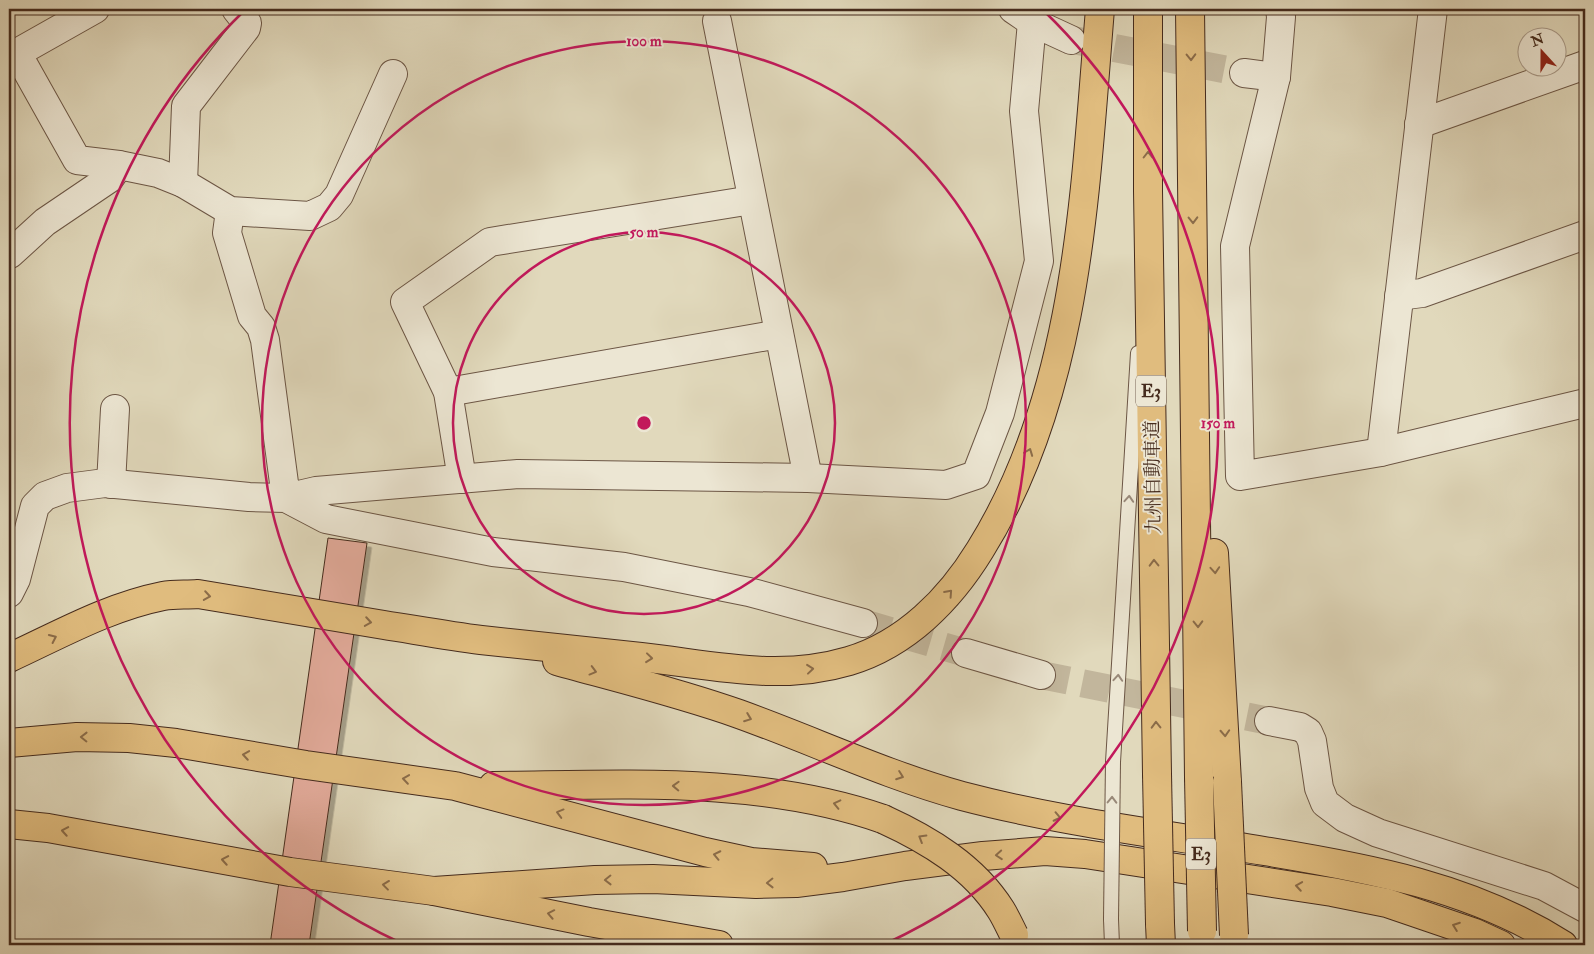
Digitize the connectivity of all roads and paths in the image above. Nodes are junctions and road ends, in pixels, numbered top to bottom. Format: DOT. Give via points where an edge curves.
graph roads {
  1 [pos="95,9"];
  2 [pos="236,9"];
  3 [pos="1100,9"];
  4 [pos="1148,9"];
  5 [pos="1190,9"];
  6 [pos="1280,9"];
  7 [pos="1433,9"];
  8 [pos="1022,16"];
  9 [pos="717,21"];
  10 [pos="1072,40"];
  11 [pos="13,54"];
  12 [pos="1585,65"];
  13 [pos="1244,73"];
  14 [pos="393,74"];
  15 [pos="1276,77"];
  16 [pos="1419,124"];
  17 [pos="119,164"];
  18 [pos="182,183"];
  19 [pos="1148,191"];
  20 [pos="752,200"];
  21 [pos="230,211"];
  22 [pos="1585,235"];
  23 [pos="10,254"];
  24 [pos="1194,260"];
  25 [pos="1399,296"];
  26 [pos="779,334"];
  27 [pos="448,392"];
  28 [pos="1585,403"];
  29 [pos="115,409"];
  30 [pos="1381,452"];
  31 [pos="808,478"];
  32 [pos="462,479"];
  33 [pos="111,484"];
  34 [pos="286,498"];
  35 [pos="9,593"];
  36 [pos="863,623"];
  37 [pos="478,640"];
  38 [pos="966,653"];
  39 [pos="9,658"];
  40 [pos="1041,675"];
  41 [pos="1269,721"];
  42 [pos="9,743"];
  43 [pos="454,786"];
  44 [pos="9,824"];
  45 [pos="905,866"];
  46 [pos="434,891"];
  47 [pos="1585,908"];
  48 [pos="1160,934"];
  49 [pos="1203,938"];
  50 [pos="1016,940"];
  51 [pos="1235,940"];
  52 [pos="719,945"];
  53 [pos="1112,945"];
  54 [pos="1501,945"];
  55 [pos="1563,945"];
  1 -- 11 [label="street"];
  2 -- 18 [label="street" via="247,23 246,28 186,106"];
  37 -- 3 [label="highway, one-way" via="787,672 854,660 883,647 934,610 955,587 993,530 1013,492 1046,405 1069,298 1080,221"];
  19 -- 4 [label="highway, 九州自動車道 / E3, one-way"];
  5 -- 24 [label="highway, E3, one-way"];
  6 -- 15 [label="street"];
  7 -- 16 [label="street"];
  8 -- 10 [label="street"];
  8 -- 31 [label="street" via="1024,111 1039,261 1000,413 976,475 946,486"];
  9 -- 20 [label="street"];
  11 -- 17 [label="street" via="77,160"];
  12 -- 16 [label="street"];
  13 -- 15 [label="street"];
  14 -- 21 [label="street" via="339,195 329,207 310,216"];
  15 -- 30 [label="street" via="1235,246 1240,476"];
  16 -- 25 [label="street"];
  17 -- 18 [label="street" via="158,173"];
  17 -- 23 [label="street" via="110,178 45,222"];
  18 -- 21 [label="street"];
  48 -- 19 [label="highway, 九州自動車道 / E3, one-way, bridge"];
  53 -- 19 [label="lane, one-way, bridge" via="1113,762"];
  20 -- 26 [label="street"];
  20 -- 27 [label="street" via="490,242 405,302"];
  21 -- 34 [label="street" via="227,233 252,316 265,340"];
  22 -- 25 [label="street" via="1422,292"];
  24 -- 49 [label="highway, E3, one-way, bridge"];
  24 -- 51 [label="highway, one-way, bridge" via="1221,648"];
  25 -- 30 [label="street"];
  26 -- 27 [label="street"];
  26 -- 31 [label="street"];
  27 -- 32 [label="street"];
  28 -- 30 [label="street"];
  29 -- 33 [label="street"];
  31 -- 32 [label="street" via="518,474"];
  32 -- 34 [label="street" via="316,491"];
  33 -- 34 [label="street"];
  33 -- 35 [label="street" via="67,488 45,496 35,506 16,579"];
  34 -- 36 [label="street" via="326,519 493,552 634,569 749,592"];
  39 -- 37 [label="highway, one-way" via="134,603 165,596 198,594"];
  37 -- 55 [label="highway, one-way" via="696,699 888,772 963,796 1065,818 1337,862 1430,885 1511,916"];
  38 -- 40 [label="street"];
  41 -- 47 [label="street" via="1300,727 1308,732 1325,803 1345,818 1378,834 1544,886"];
  43 -- 42 [label="highway, one-way" via="129,738 77,737"];
  45 -- 43 [label="highway, one-way" via="843,868 751,862"];
  50 -- 43 [label="highway, one-way, bridge" via="1002,911 965,869 912,832 851,807 769,792 662,785"];
  46 -- 44 [label="highway, one-way" via="290,872 48,828"];
  45 -- 46 [label="highway, one-way" via="796,883 605,880"];
  54 -- 45 [label="highway, one-way" via="1387,903 1085,854 1046,851"];
  52 -- 46 [label="highway, one-way"];
}
